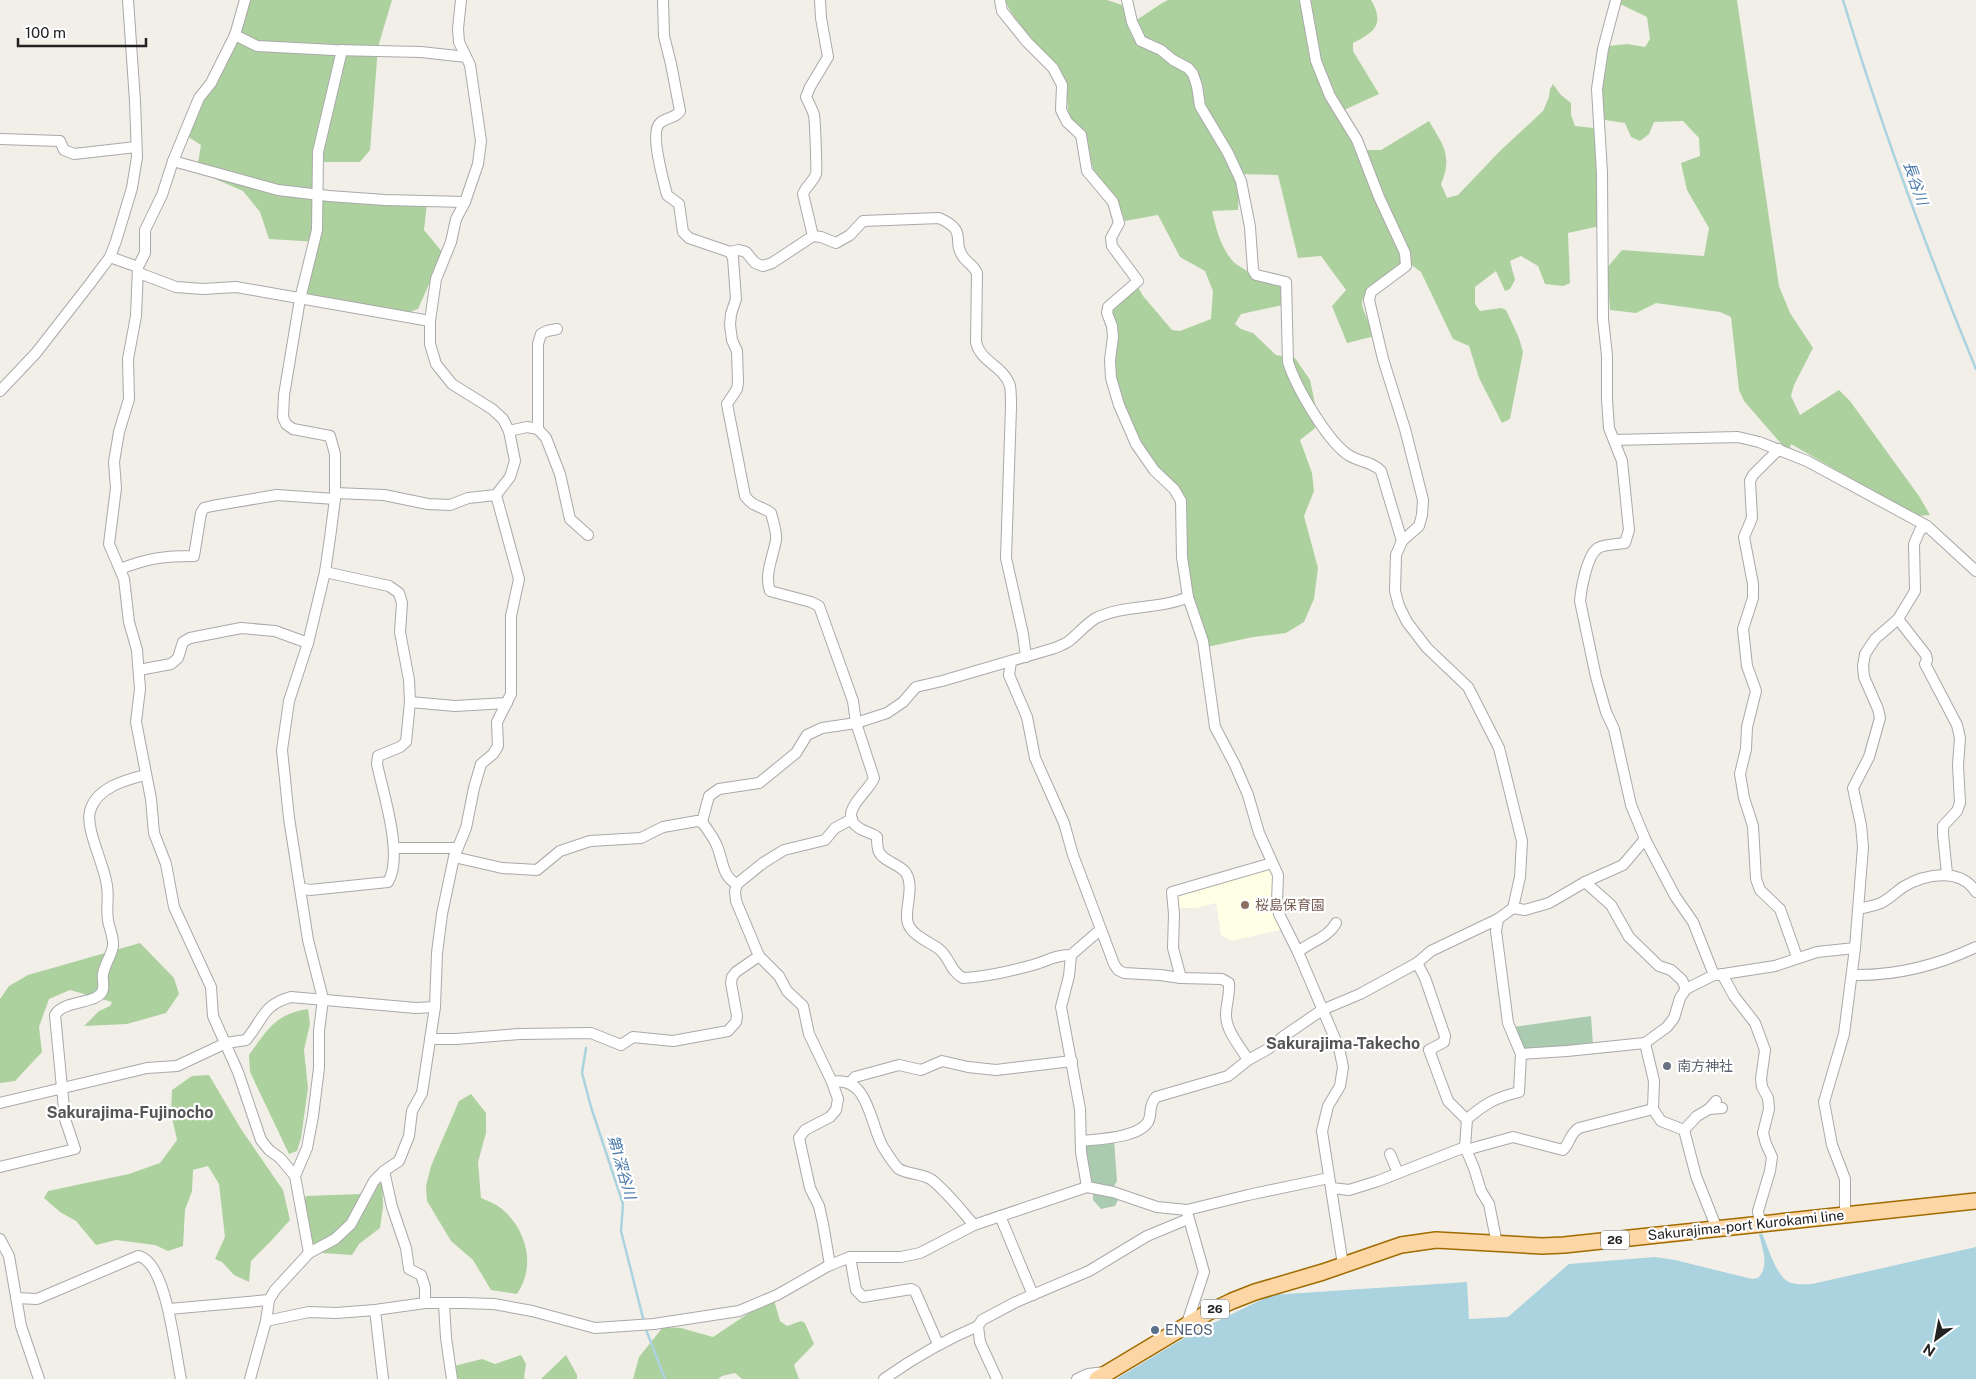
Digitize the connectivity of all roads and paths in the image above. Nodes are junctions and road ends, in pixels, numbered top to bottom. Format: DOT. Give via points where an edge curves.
graph roads {
  1 [pos="128,0"];
  2 [pos="246,0"];
  3 [pos="461,0"];
  4 [pos="663,0"];
  5 [pos="820,0"];
  6 [pos="1000,0"];
  7 [pos="1127,0"];
  8 [pos="1306,0"];
  9 [pos="1616,0"];
  10 [pos="236,35"];
  11 [pos="342,50"];
  12 [pos="466,57"];
  13 [pos="0,139"];
  14 [pos="136,147"];
  15 [pos="173,161"];
  16 [pos="317,195"];
  17 [pos="465,202"];
  18 [pos="813,236"];
  19 [pos="730,252"];
  20 [pos="110,257"];
  21 [pos="139,270"];
  22 [pos="300,299"];
  23 [pos="430,321"];
  24 [pos="557,329"];
  25 [pos="0,391"];
  26 [pos="538,429"];
  27 [pos="509,431"];
  28 [pos="1614,440"];
  29 [pos="1779,449"];
  30 [pos="496,495"];
  31 [pos="335,496"];
  32 [pos="1926,526"];
  33 [pos="588,535"];
  34 [pos="1402,541"];
  35 [pos="120,569"];
  36 [pos="1976,571"];
  37 [pos="325,572"];
  38 [pos="1188,597"];
  39 [pos="1898,618"];
  40 [pos="308,643"];
  41 [pos="1026,657"];
  42 [pos="1011,662"];
  43 [pos="139,670"];
  44 [pos="410,702"];
  45 [pos="507,703"];
  46 [pos="856,723"];
  47 [pos="145,775"];
  48 [pos="852,819"];
  49 [pos="699,821"];
  50 [pos="1645,839"];
  51 [pos="395,848"];
  52 [pos="456,852"];
  53 [pos="1272,863"];
  54 [pos="1947,874"];
  55 [pos="1585,882"];
  56 [pos="738,884"];
  57 [pos="301,888"];
  58 [pos="1976,892"];
  59 [pos="1514,908"];
  60 [pos="1859,909"];
  61 [pos="1498,919"];
  62 [pos="1336,923"];
  63 [pos="1100,930"];
  64 [pos="1855,948"];
  65 [pos="1976,948"];
  66 [pos="1298,952"];
  67 [pos="1071,955"];
  68 [pos="759,956"];
  69 [pos="1797,957"];
  70 [pos="1417,963"];
  71 [pos="1718,975"];
  72 [pos="1852,975"];
  73 [pos="1181,978"];
  74 [pos="1686,989"];
  75 [pos="323,999"];
  76 [pos="435,1007"];
  77 [pos="1322,1010"];
  78 [pos="430,1039"];
  79 [pos="1645,1043"];
  80 [pos="226,1044"];
  81 [pos="1521,1054"];
  82 [pos="1248,1060"];
  83 [pos="1072,1061"];
  84 [pos="832,1082"];
  85 [pos="850,1083"];
  86 [pos="63,1089"];
  87 [pos="0,1103"];
  88 [pos="1716,1106"];
  89 [pos="1653,1109"];
  90 [pos="1467,1119"];
  91 [pos="1684,1130"];
  92 [pos="1081,1141"];
  93 [pos="1465,1148"];
  94 [pos="1390,1154"];
  95 [pos="0,1167"];
  96 [pos="384,1171"];
  97 [pos="1398,1172"];
  98 [pos="296,1176"];
  99 [pos="1331,1184"];
  100 [pos="1087,1187"];
  101 [pos="1976,1201"];
  102 [pos="1845,1214"];
  103 [pos="1188,1215"];
  104 [pos="1000,1216"];
  105 [pos="1760,1224"];
  106 [pos="974,1225"];
  107 [pos="1717,1229"];
  108 [pos="0,1239"];
  109 [pos="1497,1244"];
  110 [pos="309,1253"];
  111 [pos="850,1257"];
  112 [pos="830,1265"];
  113 [pos="1343,1265"];
  114 [pos="1033,1295"];
  115 [pos="16,1298"];
  116 [pos="269,1300"];
  117 [pos="425,1303"];
  118 [pos="444,1304"];
  119 [pos="169,1309"];
  120 [pos="375,1310"];
  121 [pos="266,1321"];
  122 [pos="978,1326"];
  123 [pos="1186,1326"];
  124 [pos="938,1344"];
  125 [pos="1103,1375"];
  126 [pos="39,1379"];
  127 [pos="181,1379"];
  128 [pos="250,1379"];
  129 [pos="383,1379"];
  130 [pos="452,1379"];
  131 [pos="884,1379"];
  132 [pos="996,1379"];
  133 [pos="1077,1379"];
  1 -- 14 [label="street"];
  2 -- 10 [label="street"];
  3 -- 12 [label="street" via="458,37"];
  4 -- 19 [label="street" via="664,36 680,111 677,116 660,122 656,129 667,195 679,204 683,232 689,238"];
  5 -- 18 [label="street" via="828,56 806,97 814,116 818,168 803,194"];
  6 -- 38 [label="street" via="1002,11 1054,68 1062,85 1061,110 1067,122 1081,135 1086,171 1113,202 1119,223 1111,238 1112,246 1138,281 1108,307 1113,337 1111,378 1136,444 1181,501 1182,557"];
  7 -- 34 [label="street" via="1141,41 1161,50 1193,74 1200,106 1241,181 1250,227 1253,270 1256,276 1286,282 1291,372 1309,406 1340,447 1348,455 1381,471"];
  8 -- 34 [label="street" via="1316,61 1330,96 1357,140 1405,253 1406,266 1371,292 1369,300 1423,500 1419,526"];
  9 -- 28 [label="street" via="1597,89 1602,173 1603,319 1609,428"];
  10 -- 11 [label="street" via="256,46"];
  10 -- 15 [label="street" via="211,84 199,98"];
  11 -- 12 [label="street"];
  11 -- 16 [label="street" via="318,152"];
  12 -- 17 [label="street" via="470,65 481,141 478,164"];
  13 -- 14 [label="street" via="60,141 64,150 74,154"];
  14 -- 20 [label="street" via="132,188"];
  15 -- 16 [label="street" via="278,190"];
  15 -- 21 [label="street" via="146,230 145,253"];
  16 -- 17 [label="street"];
  16 -- 22 [label="street" via="317,230"];
  17 -- 23 [label="street" via="436,279"];
  18 -- 19 [label="street" via="763,266 755,264 746,252"];
  18 -- 41 [label="street" via="836,243 850,235 863,221 939,218 956,229 962,254 977,273 978,352 1000,370 1010,385 1006,558"];
  19 -- 46 [label="street" via="736,299 730,326 737,351 738,382 727,404 745,496 752,505 771,513 776,539 768,584 770,592 819,606 853,701"];
  20 -- 21 [label="street"];
  20 -- 25 [label="street" via="36,353"];
  21 -- 22 [label="street" via="176,287 236,287"];
  21 -- 35 [label="street" via="136,316 128,359 129,399 115,454 116,488 109,544"];
  22 -- 23 [label="street"];
  22 -- 31 [label="street" via="283,417 293,429 330,436 335,454"];
  23 -- 27 [label="street" via="430,344 436,364 452,384 503,419"];
  24 -- 26 [label="street" via="546,330 538,344"];
  26 -- 27 [label="street" via="527,427"];
  26 -- 33 [label="street" via="546,438 560,474 570,519"];
  27 -- 30 [label="street" via="515,461 510,476"];
  28 -- 29 [label="street" via="1738,437"];
  28 -- 50 [label="street" via="1622,462 1629,530 1625,543 1598,548 1594,553 1589,561 1580,601 1596,677 1614,729 1631,805"];
  29 -- 32 [label="street"];
  29 -- 69 [label="street" via="1750,481 1752,518 1744,537 1753,598 1743,629 1746,666 1756,691 1740,774 1753,826 1756,879 1760,890 1780,909"];
  30 -- 31 [label="street" via="468,498 450,505 384,495"];
  30 -- 45 [label="street" via="519,579 511,616 512,681"];
  31 -- 35 [label="street" via="277,495 204,508 194,556 164,556"];
  31 -- 37 [label="street"];
  32 -- 36 [label="street"];
  32 -- 39 [label="street" via="1920,530 1914,544 1915,591"];
  34 -- 59 [label="street" via="1396,555 1395,591 1399,606 1427,648 1468,686 1499,748 1522,841"];
  35 -- 43 [label="street"];
  37 -- 40 [label="street"];
  37 -- 44 [label="street" via="390,586 399,593 402,604 400,632"];
  38 -- 41 [label="street" via="1095,619 1068,641"];
  38 -- 53 [label="street" via="1203,642 1215,727 1248,796"];
  39 -- 54 [label="street" via="1926,655 1925,664 1957,725 1960,738 1960,803 1942,834"];
  39 -- 60 [label="street" via="1875,639 1865,654 1863,666 1880,718 1869,757 1853,788 1863,847"];
  40 -- 43 [label="street" via="275,631 241,628 190,638 183,642 178,658 171,664"];
  40 -- 57 [label="street" via="289,701 282,750"];
  41 -- 42 [label="street"];
  42 -- 46 [label="street" via="916,687 887,713"];
  42 -- 63 [label="street" via="1009,675 1027,717 1035,758 1064,823"];
  43 -- 47 [label="street" via="136,722"];
  44 -- 45 [label="street" via="455,706"];
  44 -- 51 [label="street" via="406,742 378,756 376,764"];
  45 -- 52 [label="street" via="497,722 498,746 481,764 466,828"];
  46 -- 48 [label="street" via="874,778 855,801"];
  46 -- 49 [label="street" via="822,728 807,735 796,753 759,783 720,789 710,796"];
  47 -- 80 [label="street" via="154,833 166,864 174,907 211,987 213,1016"];
  47 -- 86 [label="street" via="122,781 107,790 90,812 90,825 108,885 108,920 114,944 103,974 102,993 64,1006 56,1015"];
  48 -- 56 [label="street" via="835,828 826,840 784,850"];
  48 -- 67 [label="street" via="859,829 877,837 883,857 905,872 909,879 906,920 910,929 940,950 956,974 964,978 1002,972 1058,955"];
  49 -- 52 [label="street" via="663,828 641,838 590,841 560,851 537,870 502,868"];
  49 -- 56 [label="street" via="718,847 722,867 732,882"];
  50 -- 55 [label="street" via="1624,865"];
  50 -- 71 [label="street" via="1675,896 1693,922"];
  51 -- 52 [label="street"];
  51 -- 57 [label="street" via="392,875 388,882 310,890"];
  52 -- 76 [label="street" via="442,914"];
  53 -- 66 [label="street" via="1278,875 1279,914"];
  53 -- 73 [label="street" via="1172,892 1172,948"];
  54 -- 58 [label="street" via="1972,886"];
  54 -- 60 [label="street" via="1917,880 1883,902"];
  55 -- 59 [label="street" via="1549,903 1526,910"];
  55 -- 74 [label="street" via="1611,906 1629,937 1659,966 1671,970 1682,980"];
  56 -- 68 [label="street" via="736,901"];
  57 -- 75 [label="street" via="308,940"];
  59 -- 61 [label="street"];
  60 -- 64 [label="street"];
  61 -- 70 [label="street" via="1431,951"];
  61 -- 81 [label="street" via="1497,936 1508,1023"];
  62 -- 66 [label="street" via="1332,932"];
  63 -- 67 [label="street"];
  63 -- 73 [label="street" via="1118,970"];
  64 -- 69 [label="street"];
  64 -- 72 [label="street"];
  65 -- 72 [label="street" via="1936,963 1874,976"];
  66 -- 77 [label="street"];
  67 -- 83 [label="street" via="1061,1007"];
  68 -- 78 [label="street" via="732,977 737,1016 728,1031 672,1041 633,1037 621,1045 591,1033"];
  68 -- 84 [label="street" via="803,1006 809,1034"];
  69 -- 71 [label="street" via="1775,966"];
  70 -- 77 [label="street" via="1360,994"];
  70 -- 90 [label="street" via="1444,1036 1444,1042 1430,1050 1448,1101"];
  71 -- 74 [label="street"];
  71 -- 105 [label="street" via="1755,1023 1765,1050 1762,1087 1768,1098 1769,1118 1763,1133 1772,1157 1758,1211"];
  72 -- 102 [label="street" via="1844,1034 1824,1102 1832,1145 1845,1179"];
  73 -- 82 [label="street" via="1222,979 1228,984 1227,1026"];
  74 -- 79 [label="street" via="1674,1018"];
  75 -- 76 [label="street"];
  75 -- 80 [label="street" via="277,1001 266,1010 246,1040"];
  75 -- 98 [label="street" via="313,1116 307,1148"];
  76 -- 78 [label="street"];
  77 -- 82 [label="street" via="1268,1050"];
  77 -- 99 [label="street" via="1339,1048 1343,1067 1340,1086 1328,1106 1322,1131"];
  78 -- 96 [label="street" via="422,1093 412,1111 409,1136 399,1161"];
  79 -- 81 [label="street"];
  79 -- 89 [label="street" via="1654,1081"];
  80 -- 86 [label="street" via="177,1066 147,1068"];
  80 -- 98 [label="street" via="261,1140"];
  81 -- 90 [label="street" via="1518,1092 1498,1097"];
  82 -- 92 [label="street" via="1228,1076 1156,1097 1150,1104 1149,1120 1141,1129 1120,1136"];
  83 -- 85 [label="street" via="996,1070 942,1061 921,1070 899,1065 855,1077"];
  83 -- 92 [label="street" via="1080,1109"];
  84 -- 85 [label="street" via="842,1080"];
  84 -- 112 [label="street" via="838,1099 836,1110 830,1117 805,1130 799,1138 810,1188 819,1206"];
  85 -- 106 [label="street" via="860,1091 883,1146 899,1169 933,1181"];
  86 -- 87 [label="street"];
  86 -- 95 [label="street" via="65,1119 75,1149"];
  88 -- 91 [label="street" via="1697,1116"];
  89 -- 91 [label="street" via="1661,1121"];
  89 -- 93 [label="street" via="1579,1128 1563,1150 1513,1137"];
  90 -- 93 [label="street"];
  91 -- 107 [label="street" via="1696,1176"];
  92 -- 100 [label="street"];
  93 -- 97 [label="street"];
  93 -- 109 [label="street" via="1488,1204"];
  94 -- 97 [label="street"];
  96 -- 110 [label="street" via="374,1181 351,1224 335,1239"];
  96 -- 117 [label="street" via="406,1248 408,1269 422,1275"];
  97 -- 99 [label="street" via="1349,1190"];
  98 -- 110 [label="street"];
  99 -- 103 [label="street" via="1248,1194"];
  99 -- 113 [label="street"];
  100 -- 103 [label="street"];
  100 -- 104 [label="street"];
  101 -- 102 [label="main road, Sakurajima-port Kurokami line / 26"];
  102 -- 105 [label="main road, Sakurajima-port Kurokami line / 26"];
  103 -- 114 [label="street" via="1089,1271"];
  103 -- 123 [label="street" via="1204,1272"];
  104 -- 106 [label="street"];
  104 -- 114 [label="street"];
  105 -- 107 [label="main road, Sakurajima-port Kurokami line / 26"];
  106 -- 111 [label="street" via="920,1253 901,1257"];
  107 -- 109 [label="main road, Sakurajima-port Kurokami line / 26" via="1564,1245"];
  108 -- 115 [label="street" via="10,1256"];
  109 -- 113 [label="main road, Sakurajima-port Kurokami line / 26" via="1418,1241"];
  110 -- 116 [label="street"];
  111 -- 112 [label="street"];
  111 -- 124 [label="street" via="856,1290 864,1296 915,1291"];
  112 -- 118 [label="street" via="777,1295 738,1310 654,1324 595,1328 494,1304"];
  113 -- 123 [label="main road, Sakurajima-port Kurokami line / 26" via="1255,1292"];
  114 -- 122 [label="street" via="982,1320"];
  115 -- 119 [label="street" via="36,1299 138,1256 153,1267"];
  115 -- 126 [label="street" via="21,1326"];
  116 -- 119 [label="street"];
  116 -- 121 [label="street"];
  117 -- 118 [label="street"];
  117 -- 120 [label="street"];
  118 -- 130 [label="street"];
  119 -- 127 [label="street"];
  120 -- 121 [label="street" via="309,1312"];
  120 -- 129 [label="street"];
  121 -- 128 [label="street"];
  122 -- 124 [label="street"];
  122 -- 132 [label="street" via="980,1342"];
  123 -- 125 [label="main road, Sakurajima-port Kurokami line / 26"];
  124 -- 131 [label="street"];
  125 -- 133 [label="street" via="1088,1374"];
}
